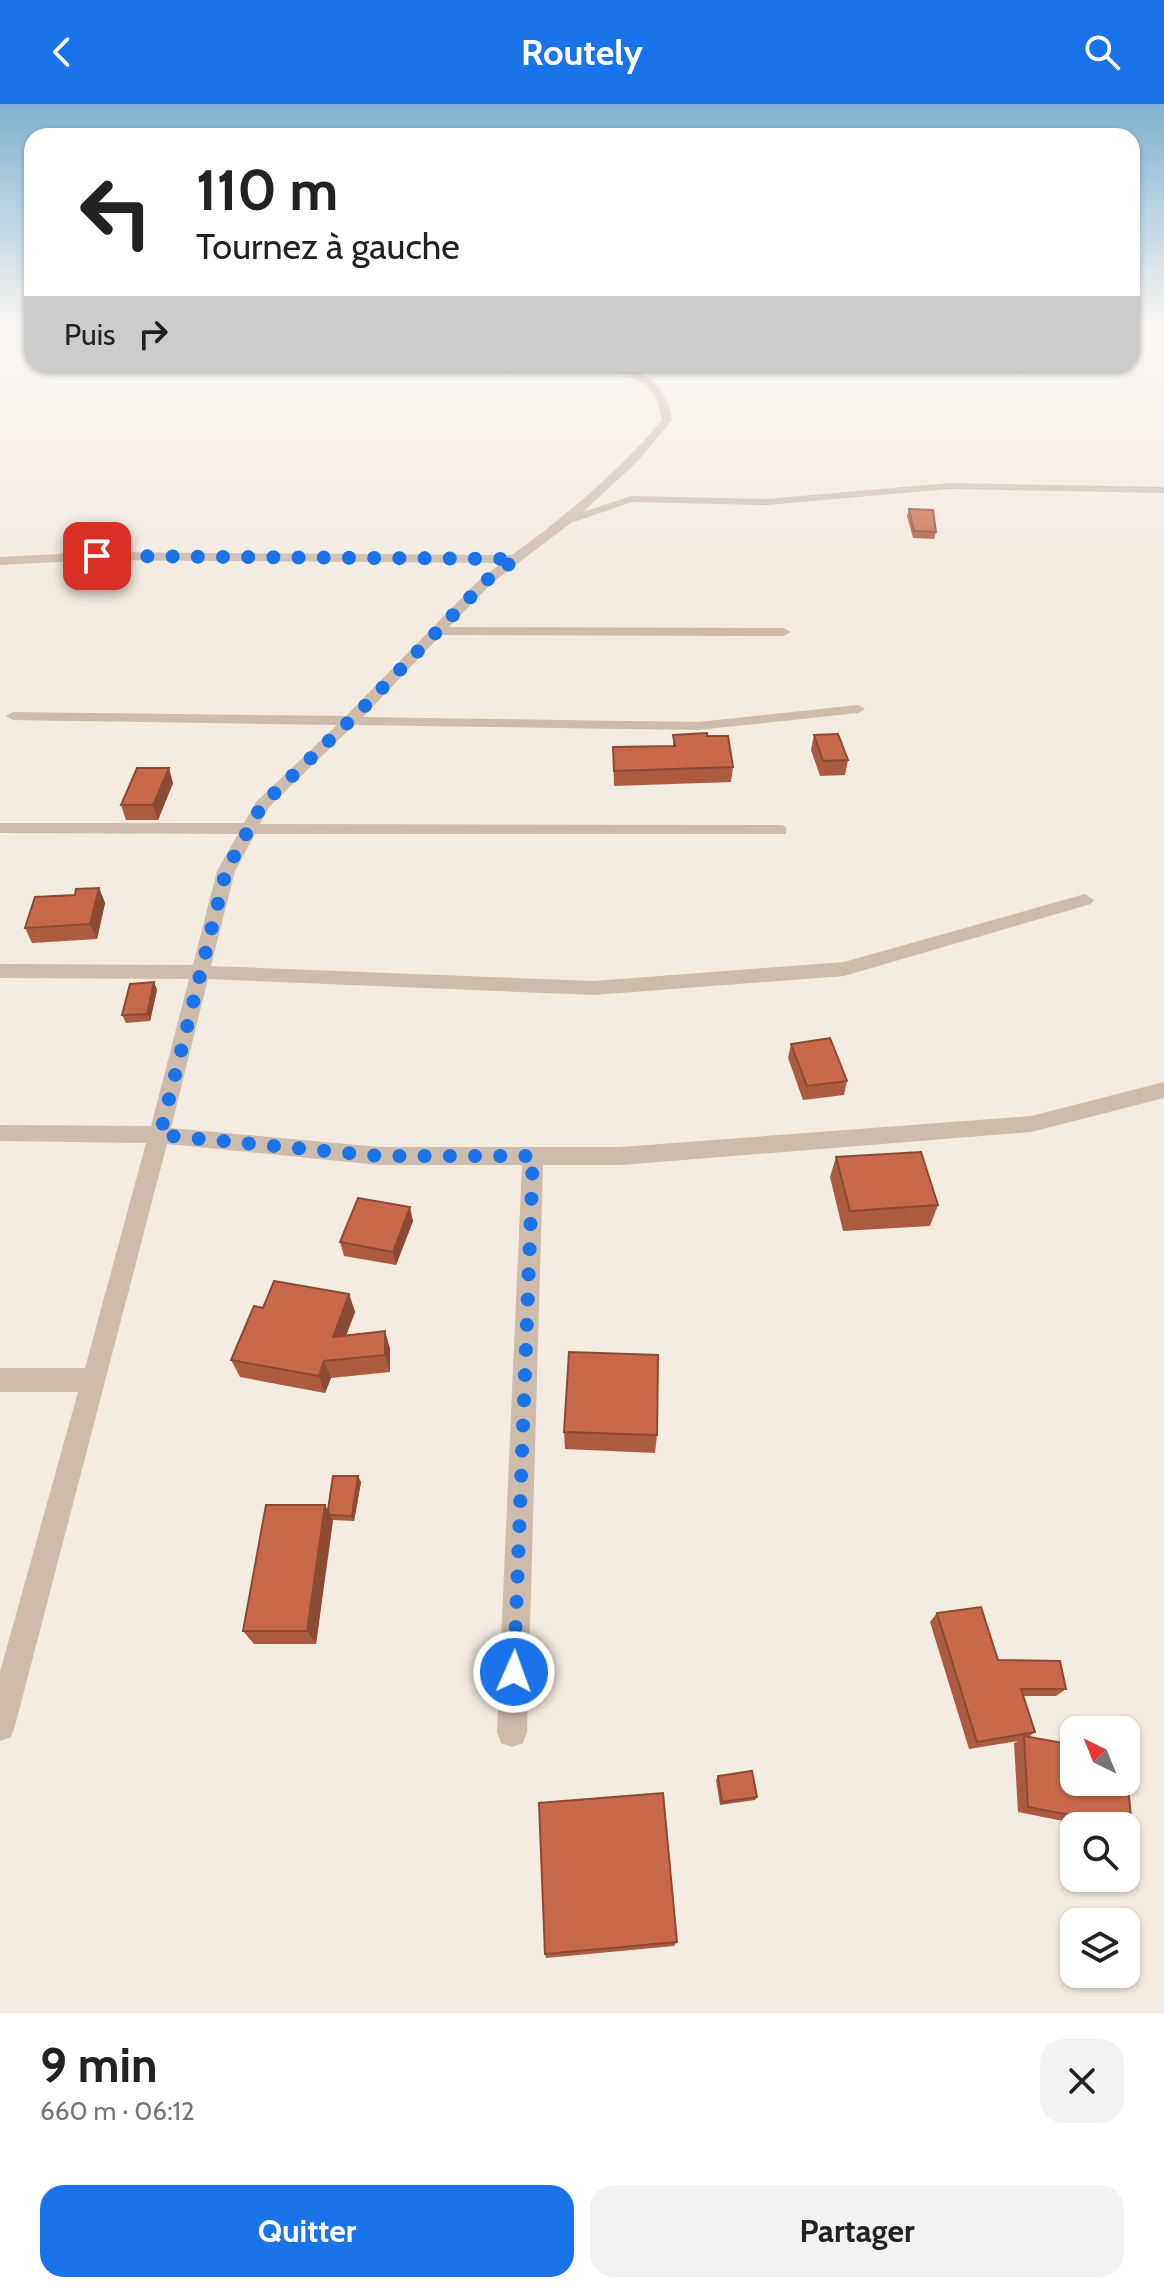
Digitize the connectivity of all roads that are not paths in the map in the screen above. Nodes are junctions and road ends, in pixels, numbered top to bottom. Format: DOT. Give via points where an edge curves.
graph roads {
  1 [pos="666,414"];
  2 [pos="1164,490"];
  3 [pos="564,523"];
  4 [pos="516,559"];
  5 [pos="0,561"];
  6 [pos="438,631"];
  7 [pos="784,632"];
  8 [pos="858,709"];
  9 [pos="13,716"];
  10 [pos="351,720"];
  11 [pos="0,828"];
  12 [pos="249,829"];
  13 [pos="779,830"];
  14 [pos="1085,900"];
  15 [pos="0,971"];
  16 [pos="201,972"];
  17 [pos="1164,1090"];
  18 [pos="0,1133"];
  19 [pos="160,1135"];
  20 [pos="533,1156"];
  21 [pos="0,1380"];
  22 [pos="95,1380"];
  23 [pos="0,1726"];
  24 [pos="512,1732"];
  1 -- 3 [label="street" via="635,458"];
  2 -- 3 [label="street" via="949,486 767,502 631,499"];
  3 -- 4 [label="street"];
  4 -- 5 [label="street" via="97,556"];
  4 -- 6 [label="street" via="487,580"];
  6 -- 7 [label="street"];
  6 -- 10 [label="street"];
  8 -- 10 [label="street" via="698,726"];
  9 -- 10 [label="street"];
  10 -- 12 [label="street" via="262,805"];
  11 -- 12 [label="street"];
  12 -- 13 [label="street"];
  12 -- 16 [label="street" via="226,871"];
  14 -- 16 [label="street" via="844,969 594,988"];
  15 -- 16 [label="street"];
  16 -- 19 [label="street"];
  17 -- 20 [label="street" via="1031,1124 621,1156"];
  18 -- 19 [label="street"];
  19 -- 20 [label="street" via="379,1156"];
  19 -- 22 [label="street"];
  20 -- 24 [label="street"];
  21 -- 22 [label="street"];
  22 -- 23 [label="street"];
}
